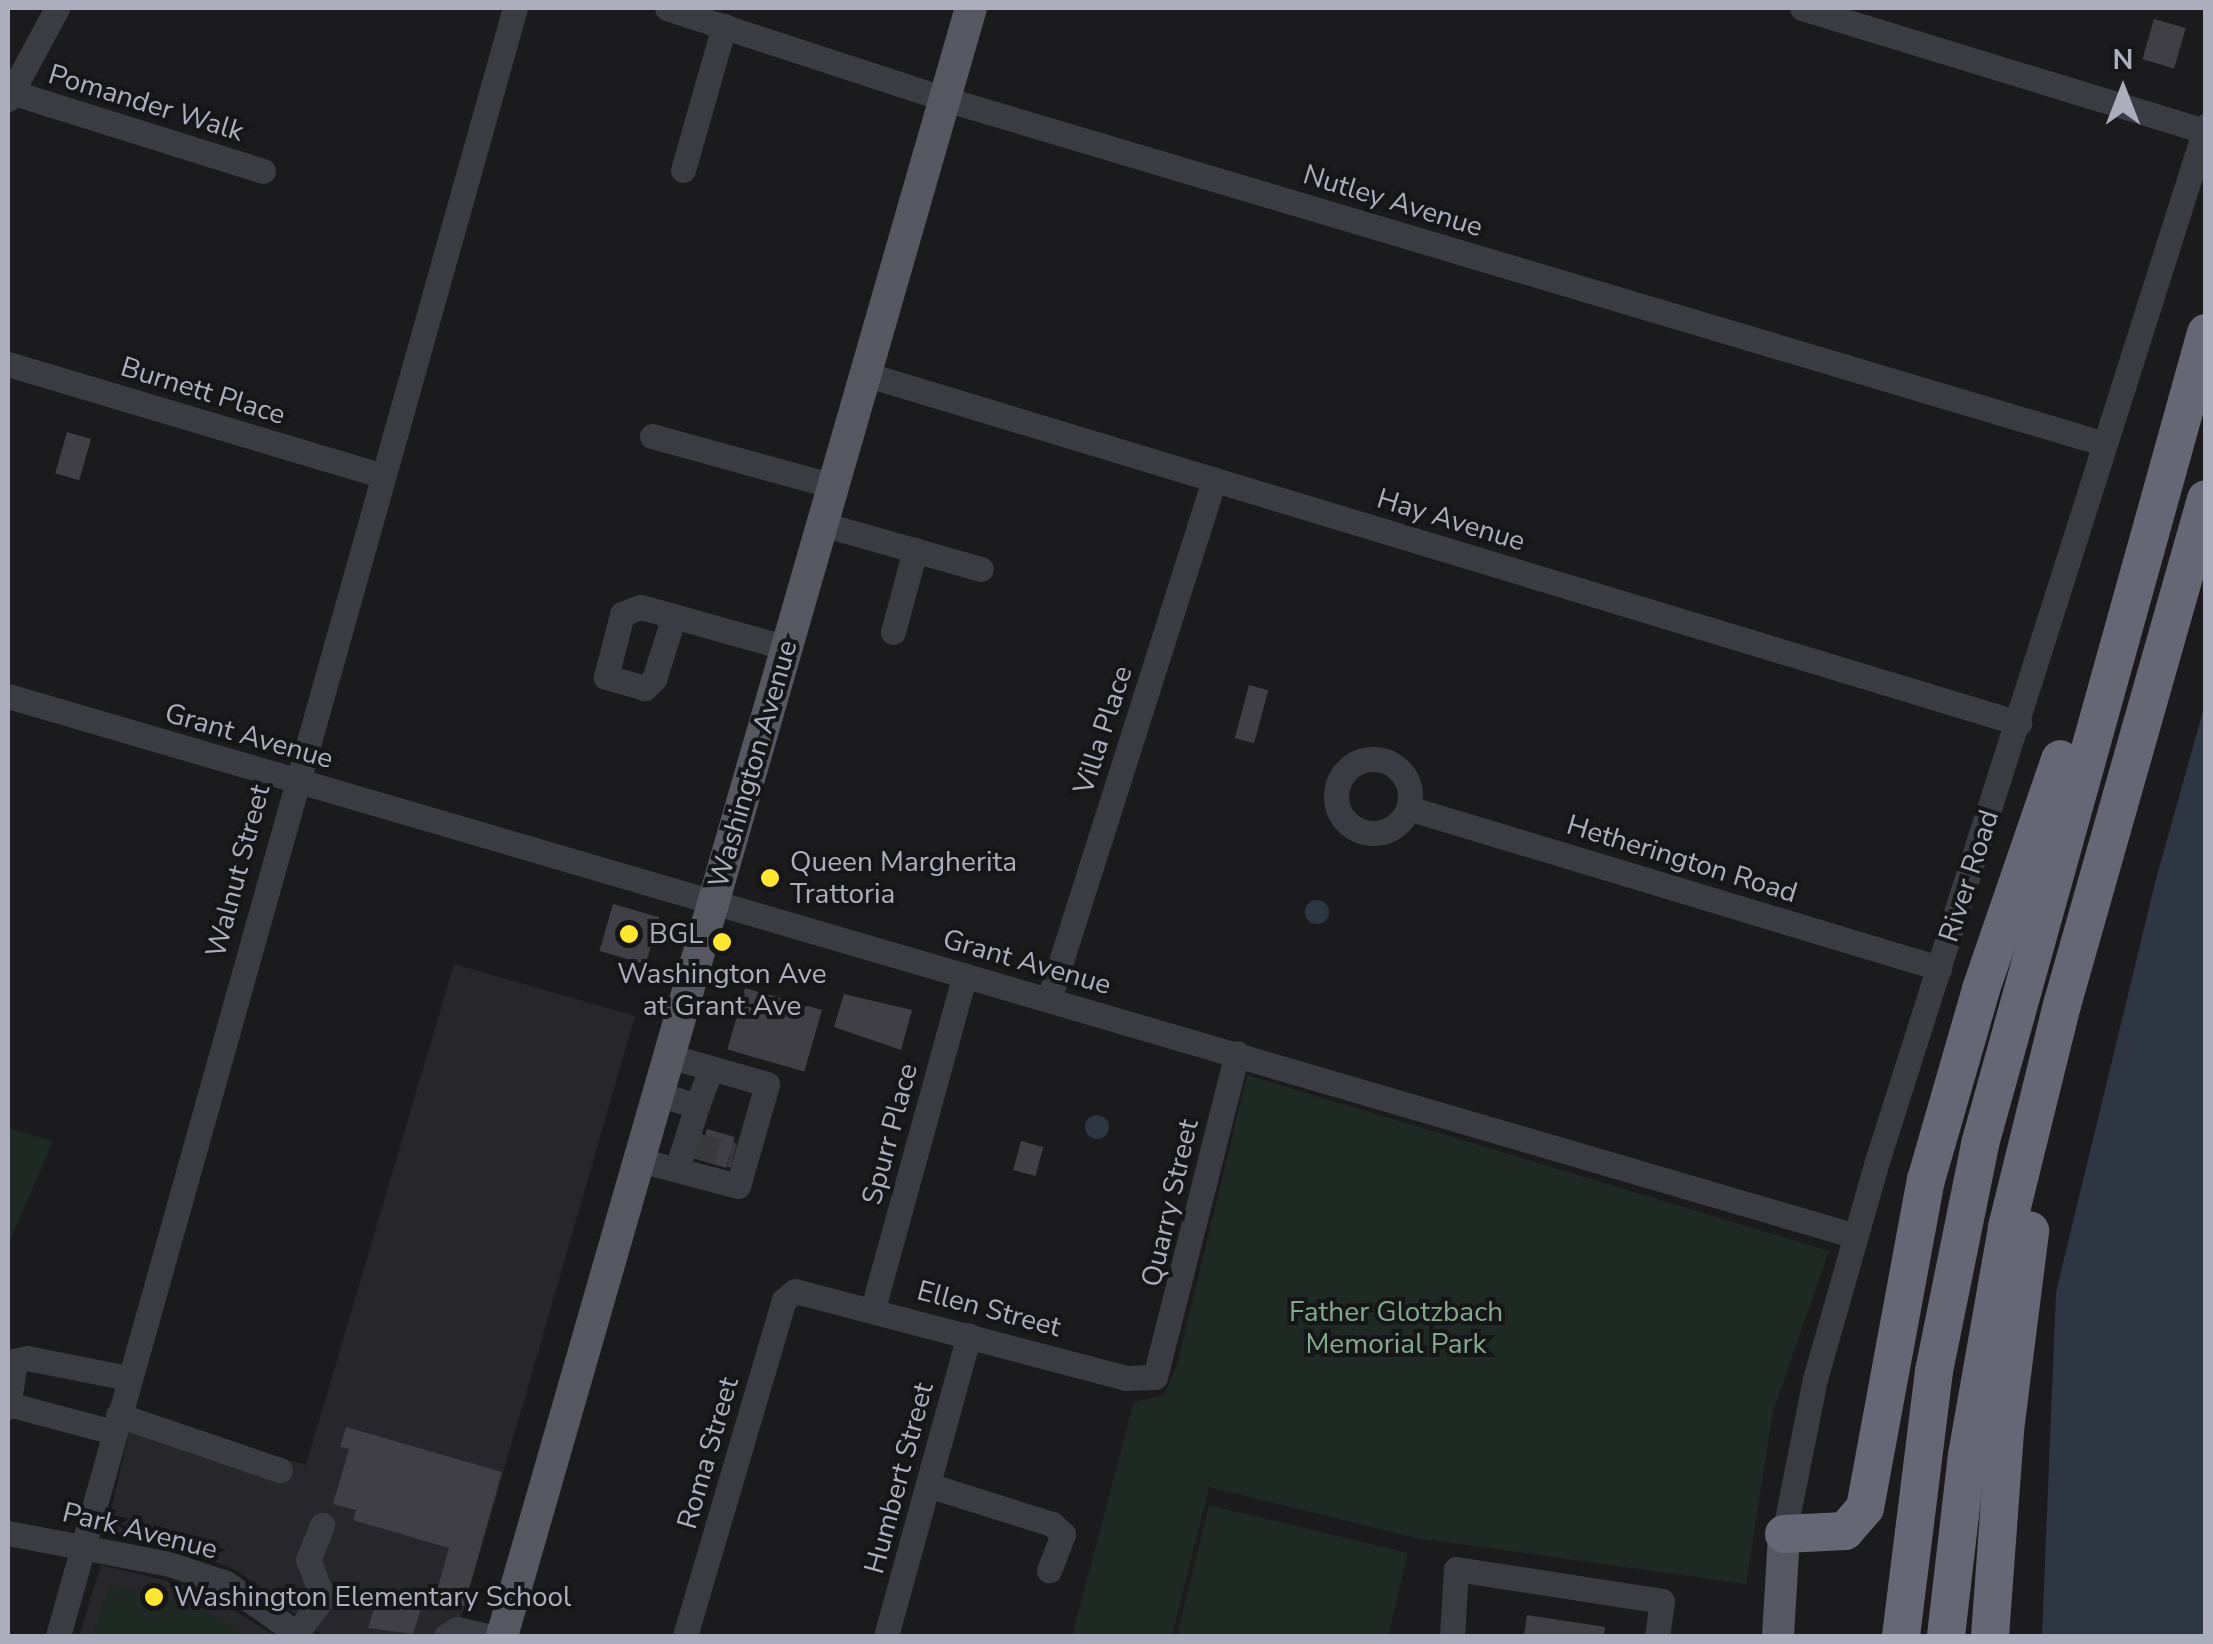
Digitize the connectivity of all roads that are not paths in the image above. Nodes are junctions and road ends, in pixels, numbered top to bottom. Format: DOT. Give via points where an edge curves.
graph roads {
  1 [pos="57,8"];
  2 [pos="516,8"];
  3 [pos="667,8"];
  4 [pos="971,8"];
  5 [pos="1802,8"];
  6 [pos="724,26"];
  7 [pos="9,96"];
  8 [pos="945,99"];
  9 [pos="2205,128"];
  10 [pos="683,170"];
  11 [pos="263,171"];
  12 [pos="2206,333"];
  13 [pos="8,364"];
  14 [pos="866,374"];
  15 [pos="652,436"];
  16 [pos="2104,444"];
  17 [pos="381,475"];
  18 [pos="1214,480"];
  19 [pos="2162,485"];
  20 [pos="833,486"];
  21 [pos="2206,499"];
  22 [pos="822,524"];
  23 [pos="915,550"];
  24 [pos="981,569"];
  25 [pos="674,616"];
  26 [pos="892,632"];
  27 [pos="787,648"];
  28 [pos="8,696"];
  29 [pos="2019,723"];
  30 [pos="294,780"];
  31 [pos="1408,808"];
  32 [pos="712,906"];
  33 [pos="1938,968"];
  34 [pos="965,975"];
  35 [pos="1049,999"];
  36 [pos="2062,1005"];
  37 [pos="1237,1053"];
  38 [pos="669,1056"];
  39 [pos="711,1068"];
  40 [pos="658,1094"];
  41 [pos="697,1106"];
  42 [pos="690,1143"];
  43 [pos="644,1145"];
  44 [pos="677,1169"];
  45 [pos="1856,1236"];
  46 [pos="795,1291"];
  47 [pos="873,1308"];
  48 [pos="969,1335"];
  49 [pos="1162,1366"];
  50 [pos="128,1378"];
  51 [pos="8,1406"];
  52 [pos="115,1424"];
  53 [pos="280,1470"];
  54 [pos="928,1486"];
  55 [pos="322,1525"];
  56 [pos="8,1533"];
  57 [pos="1784,1534"];
  58 [pos="81,1545"];
  59 [pos="1050,1570"];
  60 [pos="298,1635"];
  61 [pos="58,1636"];
  62 [pos="446,1636"];
  63 [pos="486,1636"];
  64 [pos="502,1636"];
  65 [pos="686,1636"];
  66 [pos="886,1636"];
  67 [pos="1452,1636"];
  68 [pos="1657,1636"];
  69 [pos="1778,1636"];
  70 [pos="1901,1636"];
  71 [pos="1946,1636"];
  72 [pos="1990,1636"];
  1 -- 7 [label="street"];
  2 -- 17 [label="street, Walnut Street"];
  3 -- 6 [label="street, Nutley Avenue"];
  4 -- 8 [label="main road, Washington Avenue"];
  5 -- 9 [label="street"];
  6 -- 8 [label="street, Nutley Avenue"];
  6 -- 10 [label="street"];
  7 -- 11 [label="street, Pomander Walk"];
  8 -- 14 [label="main road, Washington Avenue"];
  8 -- 16 [label="street, Nutley Avenue"];
  9 -- 16 [label="street, River Road"];
  12 -- 19 [label="highway"];
  13 -- 17 [label="street, Burnett Place"];
  14 -- 18 [label="street, Hay Avenue"];
  14 -- 20 [label="main road, Washington Avenue"];
  15 -- 20 [label="street"];
  16 -- 29 [label="street, River Road"];
  17 -- 30 [label="street, Walnut Street"];
  18 -- 29 [label="street, Hay Avenue"];
  18 -- 35 [label="street, Villa Place"];
  19 -- 57 [label="highway" via="2075,714 1947,1104 1911,1243 1866,1508 1845,1531"];
  19 -- 70 [label="highway" via="2018,994 1963,1218 1928,1410"];
  20 -- 22 [label="main road, Washington Avenue"];
  21 -- 36 [label="highway"];
  22 -- 23 [label="street"];
  22 -- 27 [label="main road, Washington Avenue"];
  23 -- 24 [label="street"];
  23 -- 26 [label="street"];
  25 -- 27 [label="street"];
  27 -- 32 [label="main road, Washington Avenue"];
  28 -- 30 [label="street, Grant Avenue"];
  29 -- 33 [label="street, River Road"];
  30 -- 32 [label="street, Grant Avenue"];
  30 -- 50 [label="street, Walnut Street"];
  31 -- 33 [label="street, Hetherington Road"];
  32 -- 34 [label="street, Grant Avenue"];
  32 -- 38 [label="main road, Washington Avenue"];
  33 -- 45 [label="street, River Road"];
  34 -- 35 [label="street, Grant Avenue"];
  34 -- 47 [label="street, Spurr Place"];
  35 -- 37 [label="street, Grant Avenue"];
  36 -- 71 [label="highway" via="1989,1321"];
  36 -- 72 [label="highway" via="2008,1400"];
  37 -- 45 [label="street, Grant Avenue"];
  37 -- 49 [label="street, Quarry Street"];
  38 -- 39 [label="street"];
  38 -- 40 [label="main road, Washington Avenue"];
  39 -- 41 [label="street"];
  39 -- 44 [label="street" via="767,1084 740,1156 738,1186"];
  40 -- 41 [label="street"];
  40 -- 43 [label="main road, Washington Avenue"];
  41 -- 42 [label="street"];
  42 -- 43 [label="street"];
  42 -- 44 [label="street"];
  43 -- 44 [label="street"];
  43 -- 64 [label="main road, Washington Avenue"];
  45 -- 57 [label="street, River Road" via="1806,1417"];
  46 -- 47 [label="street, Ellen Street"];
  46 -- 65 [label="street, Roma Street" via="784,1300"];
  47 -- 48 [label="street, Ellen Street"];
  48 -- 49 [label="street, Ellen Street" via="1126,1378 1155,1377"];
  48 -- 54 [label="street, Humbert Street"];
  50 -- 51 [label="street" via="28,1358 15,1362"];
  50 -- 52 [label="street, Walnut Street"];
  51 -- 52 [label="street"];
  52 -- 53 [label="street"];
  52 -- 58 [label="street, Walnut Street"];
  54 -- 59 [label="street" via="1052,1524 1064,1534"];
  54 -- 66 [label="street, Humbert Street"];
  55 -- 60 [label="street" via="308,1560 320,1588 318,1604"];
  56 -- 58 [label="street, Park Avenue"];
  57 -- 69 [label="main road, River Road"];
  58 -- 60 [label="street, Park Avenue" via="226,1584"];
  58 -- 61 [label="street, Walnut Street"];
  62 -- 63 [label="street" via="457,1628"];
  67 -- 68 [label="street" via="1456,1569 1662,1601"];
}
